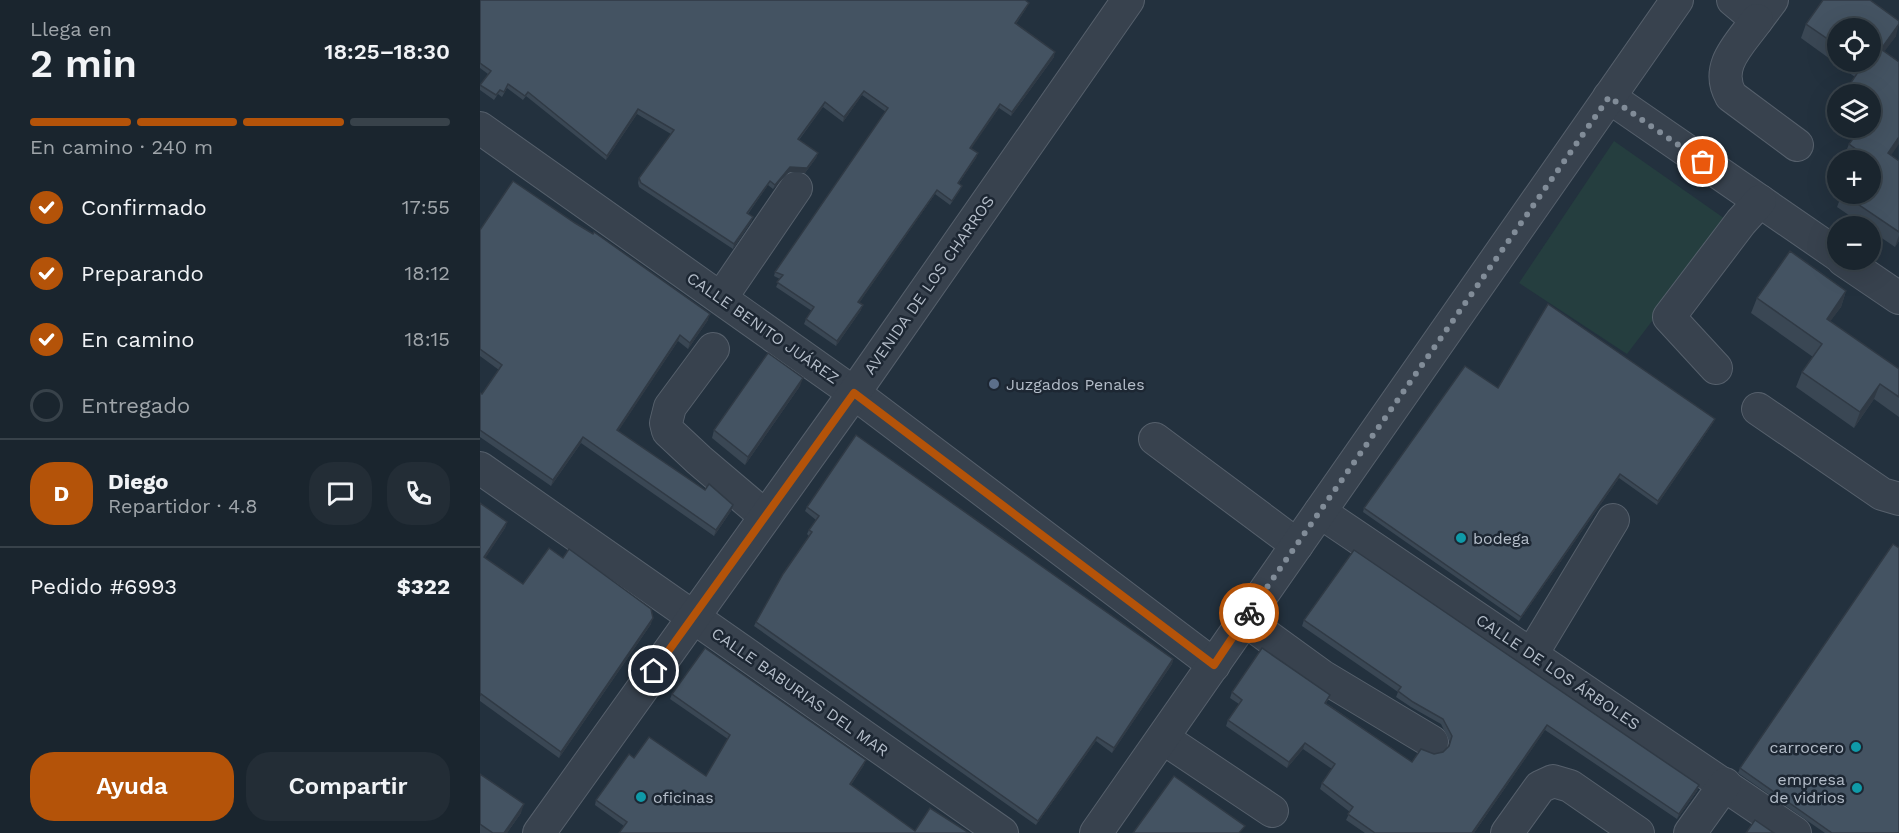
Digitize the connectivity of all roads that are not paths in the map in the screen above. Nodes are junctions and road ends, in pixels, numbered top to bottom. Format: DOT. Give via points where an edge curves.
graph roads {
  1 [pos="1128,0"];
  2 [pos="1677,0"];
  3 [pos="1732,0"];
  4 [pos="1764,10"];
  5 [pos="1609,97"];
  6 [pos="480,128"];
  7 [pos="1797,145"];
  8 [pos="796,188"];
  9 [pos="1760,201"];
  10 [pos="1827,247"];
  11 [pos="1858,270"];
  12 [pos="721,298"];
  13 [pos="1899,298"];
  14 [pos="713,349"];
  15 [pos="1716,368"];
  16 [pos="854,393"];
  17 [pos="1758,409"];
  18 [pos="1155,439"];
  19 [pos="480,468"];
  20 [pos="1899,499"];
  21 [pos="1320,512"];
  22 [pos="765,516"];
  23 [pos="1613,520"];
  24 [pos="1297,544"];
  25 [pos="692,617"];
  26 [pos="1245,620"];
  27 [pos="1532,654"];
  28 [pos="1214,665"];
  29 [pos="1163,738"];
  30 [pos="1432,742"];
  31 [pos="1725,784"];
  32 [pos="1272,811"];
  33 [pos="1510,832"];
  34 [pos="539,833"];
  35 [pos="1002,833"];
  36 [pos="1096,833"];
  37 [pos="1638,833"];
  38 [pos="1690,833"];
  39 [pos="1795,833"];
  1 -- 16 [label="street, AVENIDA DE LOS CHARROS"];
  2 -- 5 [label="street"];
  3 -- 4 [label="street"];
  4 -- 7 [label="street" via="1728,62 1725,85 1731,96"];
  5 -- 9 [label="street"];
  5 -- 21 [label="street"];
  6 -- 12 [label="street, CALLE BENITO JUÁREZ"];
  8 -- 12 [label="street"];
  9 -- 10 [label="street"];
  9 -- 15 [label="street" via="1669,316"];
  11 -- 13 [label="street"];
  12 -- 16 [label="street, CALLE BENITO JUÁREZ"];
  14 -- 22 [label="street" via="670,407 666,416 668,430"];
  16 -- 22 [label="street, AVENIDA DE LOS CHARROS"];
  16 -- 28 [label="street, CALLE BENITO JUÁREZ"];
  17 -- 20 [label="street" via="1881,494"];
  18 -- 24 [label="street"];
  19 -- 25 [label="street, CALLE BABURIAS DEL MAR"];
  21 -- 24 [label="street"];
  21 -- 27 [label="street, CALLE DE LOS ÁRBOLES"];
  22 -- 25 [label="street, AVENIDA DE LOS CHARROS"];
  23 -- 27 [label="street"];
  24 -- 26 [label="street"];
  25 -- 34 [label="street, AVENIDA DE LOS CHARROS"];
  25 -- 35 [label="street, CALLE BABURIAS DEL MAR"];
  26 -- 28 [label="street"];
  26 -- 30 [label="street" via="1322,676"];
  27 -- 31 [label="street, CALLE DE LOS ÁRBOLES"];
  28 -- 29 [label="street"];
  29 -- 32 [label="street"];
  29 -- 36 [label="street"];
  31 -- 38 [label="street"];
  31 -- 39 [label="street, CALLE DE LOS ÁRBOLES"];
  33 -- 37 [label="street" via="1540,788 1553,781 1570,786"];
}
